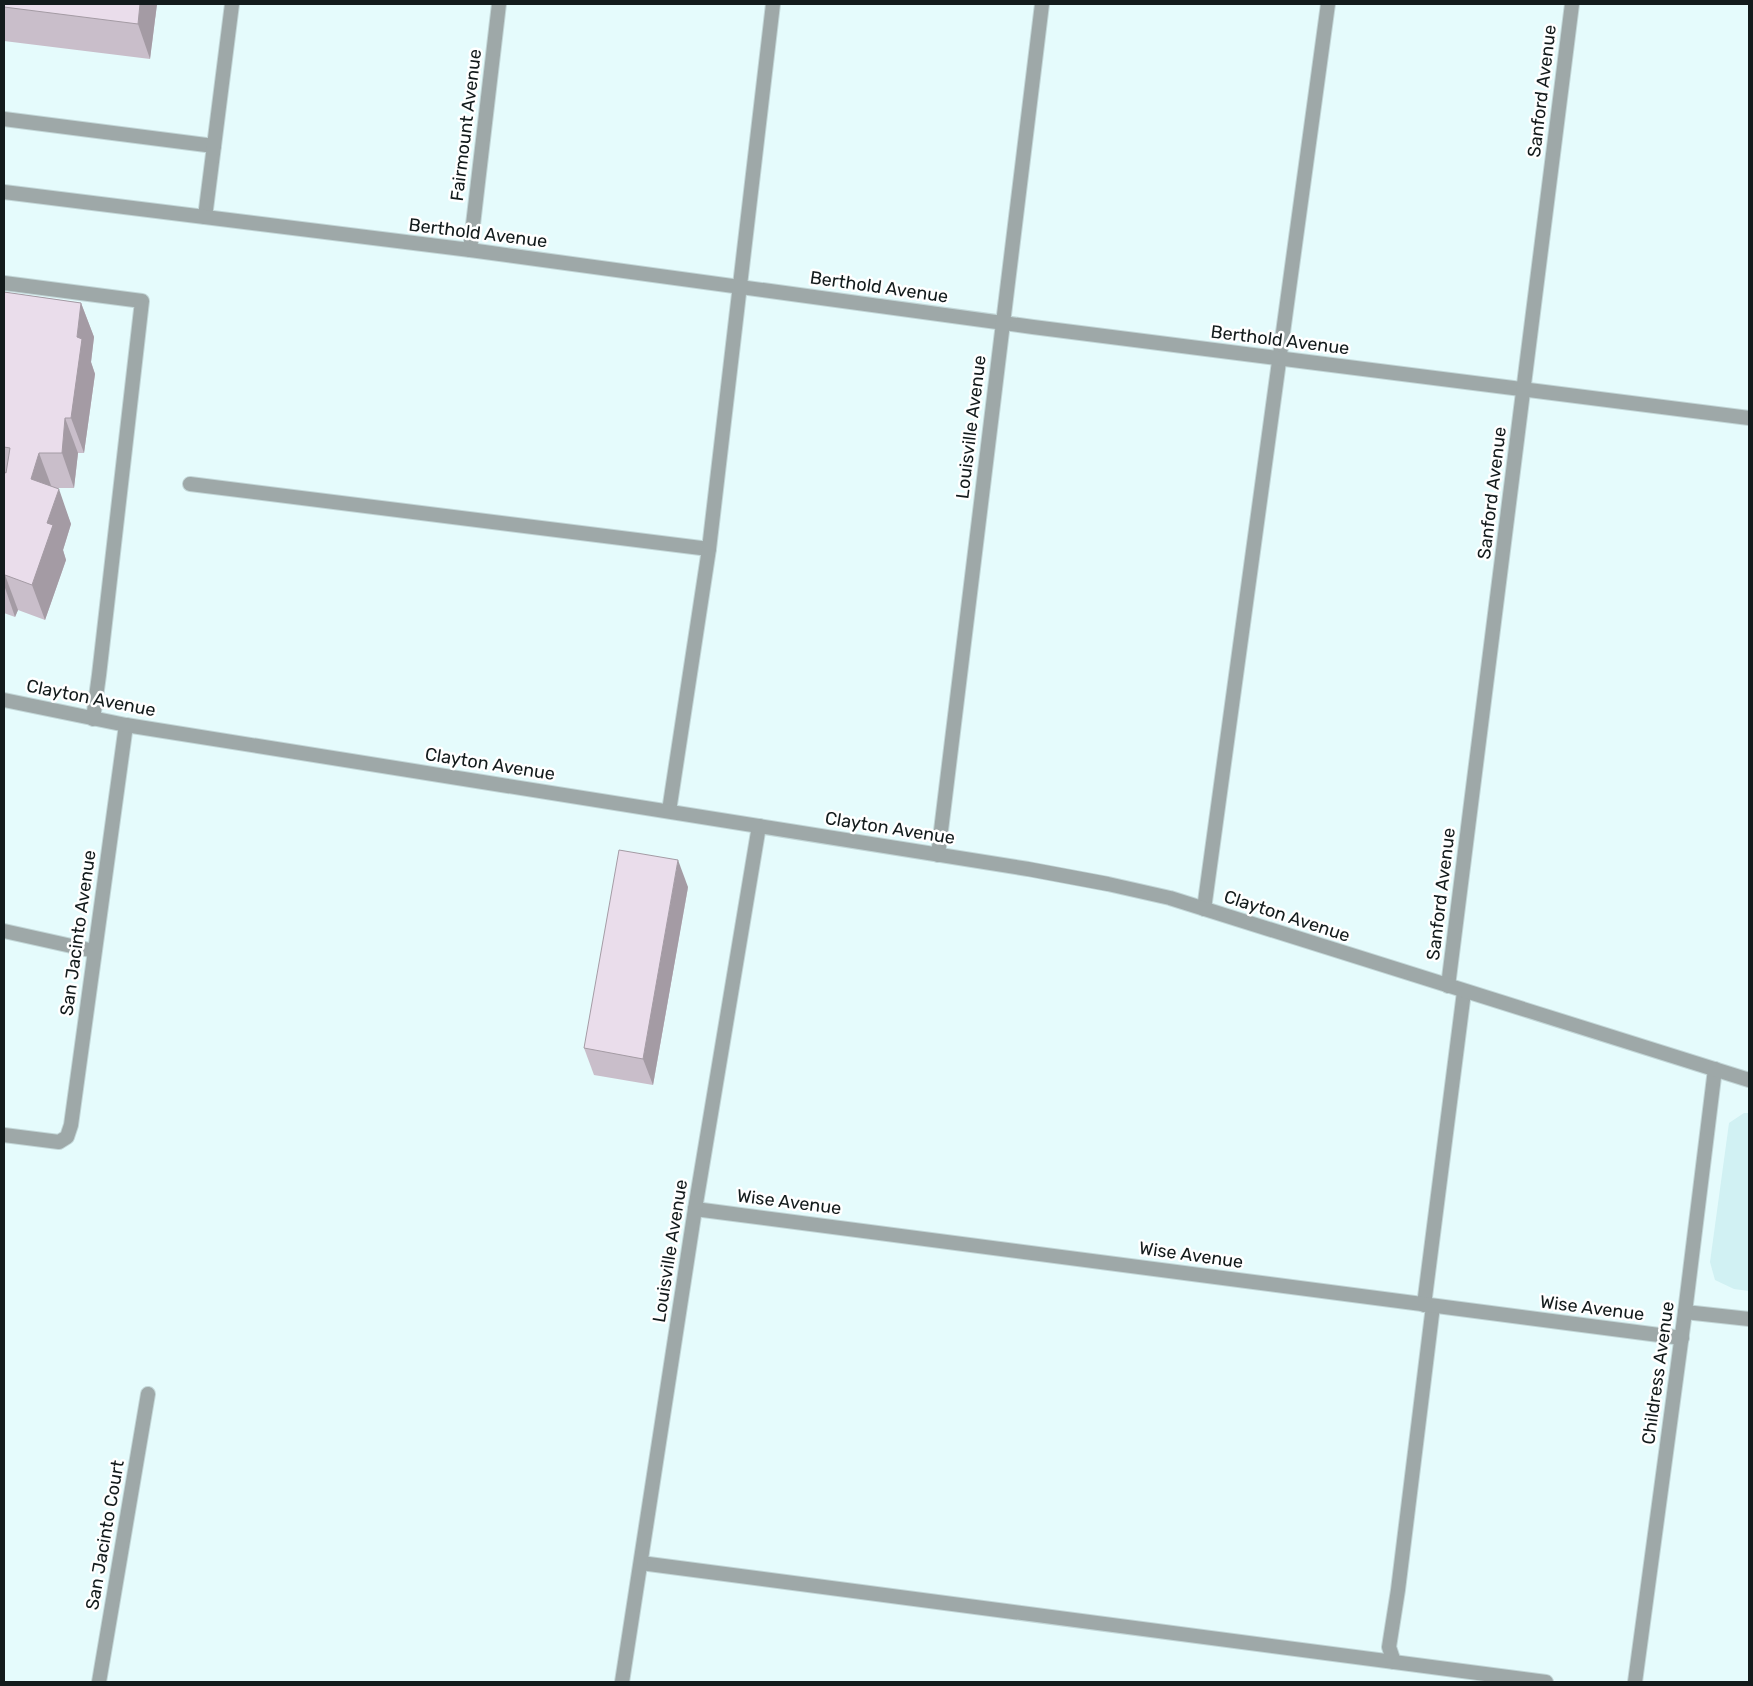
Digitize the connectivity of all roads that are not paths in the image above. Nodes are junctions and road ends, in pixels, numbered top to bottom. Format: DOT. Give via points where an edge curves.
graph roads {
  1 [pos="232,4"];
  2 [pos="499,4"];
  3 [pos="773,4"];
  4 [pos="1042,4"];
  5 [pos="1328,4"];
  6 [pos="1572,4"];
  7 [pos="4,119"];
  8 [pos="214,146"];
  9 [pos="4,192"];
  10 [pos="205,217"];
  11 [pos="470,250"];
  12 [pos="4,283"];
  13 [pos="739,287"];
  14 [pos="1002,323"];
  15 [pos="1281,359"];
  16 [pos="1524,390"];
  17 [pos="1749,418"];
  18 [pos="190,484"];
  19 [pos="708,549"];
  20 [pos="4,700"];
  21 [pos="93,719"];
  22 [pos="126,725"];
  23 [pos="668,811"];
  24 [pos="759,826"];
  25 [pos="938,855"];
  26 [pos="1204,909"];
  27 [pos="4,931"];
  28 [pos="94,951"];
  29 [pos="1448,986"];
  30 [pos="1464,992"];
  31 [pos="1715,1069"];
  32 [pos="1749,1080"];
  33 [pos="4,1135"];
  34 [pos="695,1209"];
  35 [pos="1429,1305"];
  36 [pos="1685,1312"];
  37 [pos="1749,1319"];
  38 [pos="1682,1338"];
  39 [pos="148,1394"];
  40 [pos="641,1563"];
  41 [pos="1394,1662"];
  42 [pos="99,1682"];
  43 [pos="622,1682"];
  44 [pos="1546,1682"];
  45 [pos="1635,1682"];
  1 -- 8 [label="street"];
  2 -- 11 [label="street, Fairmount Avenue"];
  3 -- 13 [label="street"];
  4 -- 14 [label="street, Louisville Avenue"];
  5 -- 15 [label="street"];
  6 -- 16 [label="street, Sanford Avenue"];
  7 -- 8 [label="street"];
  8 -- 10 [label="street"];
  9 -- 10 [label="street, Berthold Avenue"];
  10 -- 11 [label="street, Berthold Avenue"];
  11 -- 13 [label="street, Berthold Avenue"];
  12 -- 21 [label="street" via="142,301"];
  13 -- 14 [label="street, Berthold Avenue"];
  13 -- 19 [label="street"];
  14 -- 15 [label="street, Berthold Avenue"];
  14 -- 25 [label="street, Louisville Avenue"];
  15 -- 16 [label="street, Berthold Avenue"];
  15 -- 26 [label="street"];
  16 -- 17 [label="street, Berthold Avenue"];
  16 -- 29 [label="street, Sanford Avenue"];
  18 -- 19 [label="street"];
  19 -- 23 [label="street"];
  20 -- 21 [label="street, Clayton Avenue"];
  21 -- 22 [label="street, Clayton Avenue"];
  22 -- 23 [label="street, Clayton Avenue"];
  22 -- 28 [label="street, San Jacinto Avenue"];
  23 -- 24 [label="street, Clayton Avenue"];
  24 -- 25 [label="street, Clayton Avenue"];
  24 -- 34 [label="street, Louisville Avenue"];
  25 -- 26 [label="street, Clayton Avenue" via="1108,884"];
  26 -- 29 [label="street, Clayton Avenue"];
  27 -- 28 [label="street"];
  28 -- 33 [label="street, San Jacinto Avenue" via="67,1137 59,1142"];
  29 -- 30 [label="street, Clayton Avenue"];
  30 -- 31 [label="street, Clayton Avenue"];
  30 -- 35 [label="street"];
  31 -- 32 [label="street, Clayton Avenue"];
  31 -- 36 [label="street, Childress Avenue"];
  34 -- 35 [label="street, Wise Avenue"];
  34 -- 40 [label="street, Louisville Avenue"];
  35 -- 38 [label="street, Wise Avenue"];
  35 -- 41 [label="street" via="1389,1647"];
  36 -- 37 [label="street"];
  36 -- 38 [label="street, Childress Avenue"];
  38 -- 45 [label="street, Childress Avenue"];
  39 -- 42 [label="street, San Jacinto Court"];
  40 -- 41 [label="street"];
  40 -- 43 [label="street, Louisville Avenue"];
  41 -- 44 [label="street"];
}
